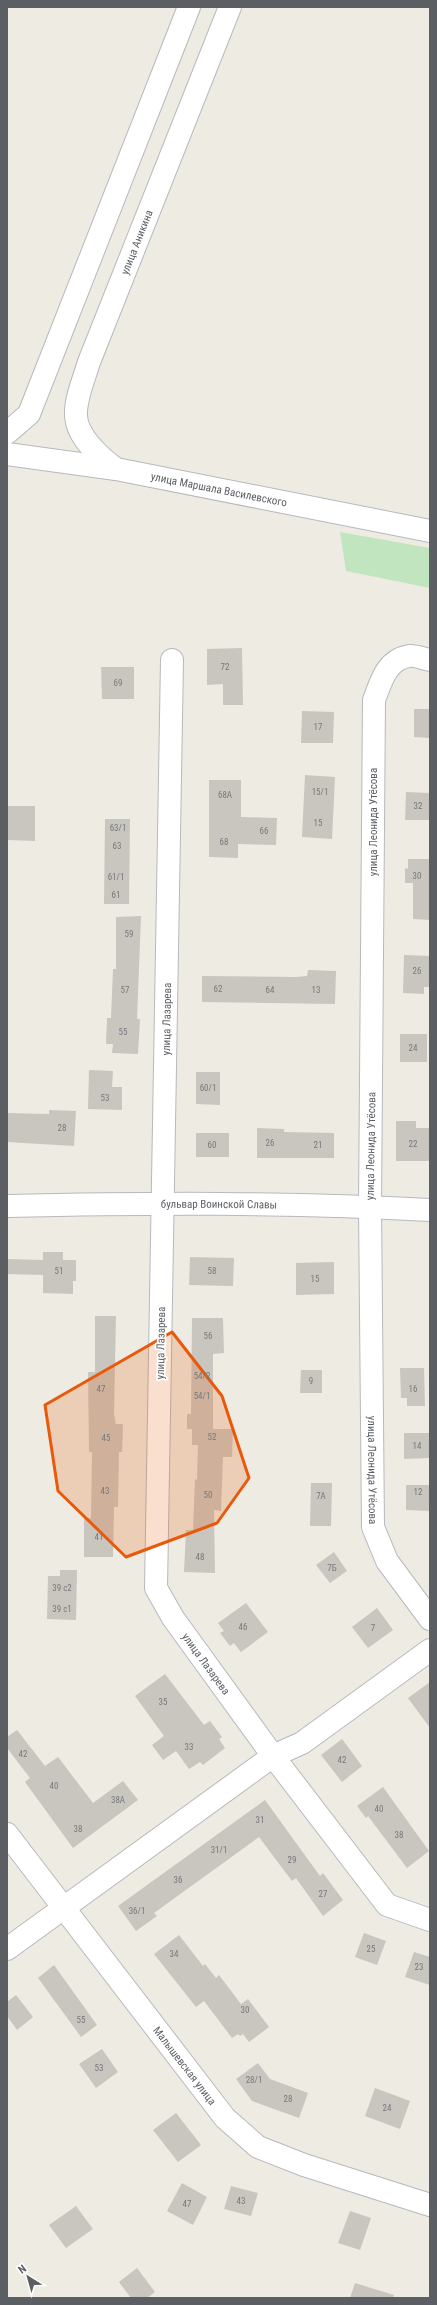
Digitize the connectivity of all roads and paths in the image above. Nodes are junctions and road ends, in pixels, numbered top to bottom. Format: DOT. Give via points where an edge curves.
graph roads {
  1 [pos="189,7"];
  2 [pos="230,7"];
  3 [pos="7,433"];
  4 [pos="7,454"];
  5 [pos="116,469"];
  6 [pos="430,531"];
  7 [pos="172,660"];
  8 [pos="430,660"];
  9 [pos="164,1202"];
  10 [pos="7,1206"];
  11 [pos="370,1206"];
  12 [pos="430,1210"];
  13 [pos="430,1619"];
  14 [pos="430,1650"];
  15 [pos="273,1756"];
  16 [pos="7,1834"];
  17 [pos="63,1909"];
  18 [pos="430,1920"];
  19 [pos="7,1949"];
  20 [pos="430,2205"];
  1 -- 3 [label="street" via="28,414"];
  2 -- 5 [label="street, улица Аникина" via="89,362 78,400 76,417 84,436 96,454"];
  4 -- 5 [label="street, улица Маршала Василевского"];
  5 -- 6 [label="street, улица Маршала Василевского"];
  7 -- 9 [label="street, улица Лазарева"];
  8 -- 11 [label="street, улица Леонида Утёсова" via="409,656 394,661 384,674 374,700"];
  9 -- 10 [label="street, бульвар Воинской Славы"];
  9 -- 11 [label="street, бульвар Воинской Славы"];
  9 -- 15 [label="street, улица Лазарева" via="156,1588 172,1618"];
  11 -- 12 [label="street, бульвар Воинской Славы"];
  11 -- 13 [label="street, улица Леонида Утёсова" via="373,1527 387,1561"];
  14 -- 15 [label="street" via="302,1743"];
  15 -- 17 [label="street"];
  15 -- 18 [label="street, улица Лазарева" via="387,1905"];
  16 -- 17 [label="street, Малышевская улица"];
  17 -- 19 [label="street"];
  17 -- 20 [label="street, Малышевская улица" via="225,2118 258,2147 304,2165"];
}
